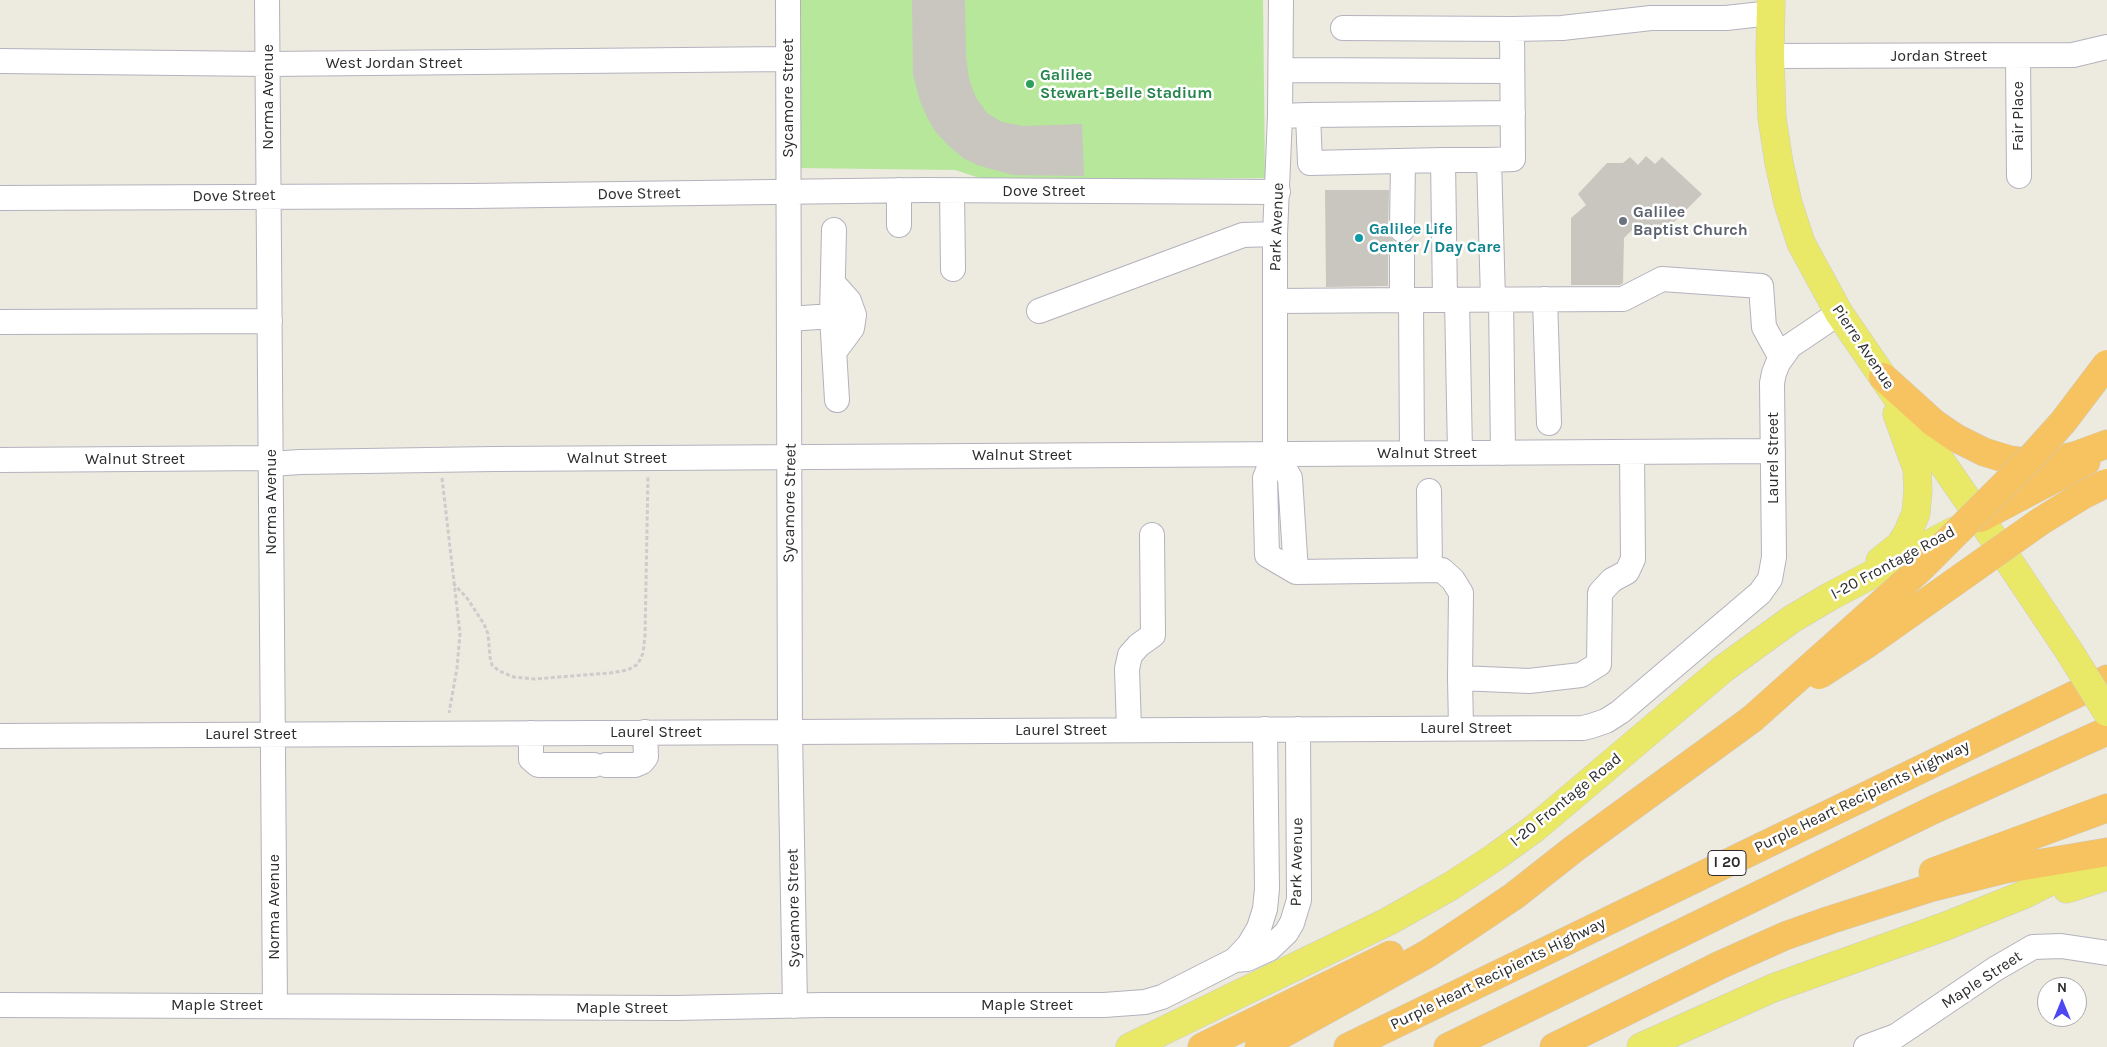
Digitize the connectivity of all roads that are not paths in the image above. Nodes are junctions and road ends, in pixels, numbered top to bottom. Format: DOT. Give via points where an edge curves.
graph roads {
  1 [pos="267,0"];
  2 [pos="788,0"];
  3 [pos="1281,0"];
  4 [pos="1771,7"];
  5 [pos="1343,28"];
  6 [pos="1512,29"];
  7 [pos="2107,47"];
  8 [pos="1770,56"];
  9 [pos="2018,56"];
  10 [pos="788,60"];
  11 [pos="0,61"];
  12 [pos="268,64"];
  13 [pos="1281,70"];
  14 [pos="1512,71"];
  15 [pos="1513,113"];
  16 [pos="1308,115"];
  17 [pos="1280,116"];
  18 [pos="1443,160"];
  19 [pos="1489,160"];
  20 [pos="1403,161"];
  21 [pos="2019,176"];
  22 [pos="899,190"];
  23 [pos="952,190"];
  24 [pos="1278,192"];
  25 [pos="788,193"];
  26 [pos="268,195"];
  27 [pos="0,198"];
  28 [pos="899,224"];
  29 [pos="834,230"];
  30 [pos="1402,230"];
  31 [pos="1275,234"];
  32 [pos="1402,256"];
  33 [pos="953,269"];
  34 [pos="833,283"];
  35 [pos="1497,299"];
  36 [pos="1545,299"];
  37 [pos="1407,300"];
  38 [pos="1451,300"];
  39 [pos="1275,301"];
  40 [pos="1039,311"];
  41 [pos="1839,313"];
  42 [pos="832,316"];
  43 [pos="789,319"];
  44 [pos="270,321"];
  45 [pos="0,322"];
  46 [pos="835,351"];
  47 [pos="1781,358"];
  48 [pos="2107,364"];
  49 [pos="1883,377"];
  50 [pos="837,400"];
  51 [pos="1549,423"];
  52 [pos="2107,444"];
  53 [pos="2107,451"];
  54 [pos="1773,452"];
  55 [pos="1275,453"];
  56 [pos="1412,453"];
  57 [pos="1460,453"];
  58 [pos="1503,453"];
  59 [pos="1632,453"];
  60 [pos="790,457"];
  61 [pos="0,460"];
  62 [pos="271,461"];
  63 [pos="2107,484"];
  64 [pos="1429,491"];
  65 [pos="1980,518"];
  66 [pos="1152,535"];
  67 [pos="1430,570"];
  68 [pos="1812,607"];
  69 [pos="1460,678"];
  70 [pos="2107,679"];
  71 [pos="2107,712"];
  72 [pos="1752,719"];
  73 [pos="1461,728"];
  74 [pos="1129,729"];
  75 [pos="1265,729"];
  76 [pos="1298,729"];
  77 [pos="2107,731"];
  78 [pos="646,732"];
  79 [pos="790,732"];
  80 [pos="530,733"];
  81 [pos="273,734"];
  82 [pos="0,736"];
  83 [pos="2107,808"];
  84 [pos="1576,848"];
  85 [pos="2107,853"];
  86 [pos="2107,876"];
  87 [pos="1830,920"];
  88 [pos="1946,926"];
  89 [pos="2107,953"];
  90 [pos="1235,960"];
  91 [pos="0,1005"];
  92 [pos="275,1005"];
  93 [pos="795,1006"];
  94 [pos="1130,1047"];
  95 [pos="1202,1047"];
  96 [pos="1259,1047"];
  97 [pos="1348,1047"];
  98 [pos="1448,1047"];
  99 [pos="1554,1047"];
  100 [pos="1641,1047"];
  101 [pos="1866,1047"];
  1 -- 12 [label="street, Norma Avenue"];
  2 -- 10 [label="street, Sycamore Street"];
  3 -- 13 [label="street, Park Avenue"];
  4 -- 6 [label="street" via="1726,18 1651,18 1562,28"];
  4 -- 8 [label="main road, Pierre Avenue"];
  5 -- 6 [label="street"];
  6 -- 14 [label="street"];
  7 -- 9 [label="street, Jordan Street" via="2073,55"];
  8 -- 9 [label="street, Jordan Street"];
  8 -- 41 [label="main road, Pierre Avenue" via="1772,118 1788,204 1801,243"];
  9 -- 21 [label="street, Fair Place"];
  10 -- 12 [label="street, West Jordan Street"];
  10 -- 25 [label="street, Sycamore Street"];
  11 -- 12 [label="street, West Jordan Street"];
  12 -- 26 [label="street, Norma Avenue"];
  13 -- 14 [label="street"];
  13 -- 17 [label="street, Park Avenue"];
  14 -- 15 [label="street"];
  15 -- 16 [label="street"];
  15 -- 19 [label="street" via="1513,159"];
  16 -- 17 [label="street"];
  16 -- 20 [label="street" via="1310,163"];
  17 -- 24 [label="street, Park Avenue"];
  18 -- 19 [label="street"];
  18 -- 20 [label="street"];
  18 -- 38 [label="street"];
  19 -- 35 [label="street"];
  20 -- 30 [label="street"];
  22 -- 23 [label="street, Dove Street"];
  22 -- 25 [label="street, Dove Street"];
  22 -- 28 [label="street"];
  23 -- 24 [label="street, Dove Street"];
  23 -- 33 [label="street"];
  24 -- 31 [label="street, Park Avenue"];
  25 -- 26 [label="street, Dove Street"];
  25 -- 43 [label="street, Sycamore Street"];
  26 -- 27 [label="street, Dove Street"];
  26 -- 44 [label="street, Norma Avenue"];
  29 -- 34 [label="street"];
  31 -- 39 [label="street, Park Avenue"];
  31 -- 40 [label="street" via="1243,235"];
  32 -- 37 [label="street"];
  34 -- 42 [label="street"];
  34 -- 46 [label="street" via="849,301 854,315 852,328"];
  35 -- 36 [label="street"];
  35 -- 38 [label="street"];
  35 -- 58 [label="street"];
  36 -- 47 [label="street" via="1623,299 1662,279 1761,286 1764,327"];
  36 -- 51 [label="street"];
  37 -- 38 [label="street"];
  37 -- 39 [label="street"];
  37 -- 56 [label="street"];
  38 -- 57 [label="street"];
  39 -- 55 [label="street, Park Avenue"];
  41 -- 47 [label="street, Laurel Street" via="1790,346"];
  41 -- 49 [label="main road, Pierre Avenue"];
  42 -- 43 [label="street"];
  42 -- 46 [label="street"];
  43 -- 60 [label="street, Sycamore Street"];
  44 -- 45 [label="street"];
  44 -- 62 [label="street, Norma Avenue"];
  46 -- 50 [label="street"];
  47 -- 54 [label="street, Laurel Street" via="1772,384"];
  48 -- 72 [label="highway, bridge" via="2063,422 2028,461 1920,569"];
  49 -- 52 [label="highway" via="1934,423 1956,438 2010,460 2056,460"];
  49 -- 65 [label="main road, Pierre Avenue"];
  49 -- 68 [label="main road" via="1917,469 1916,513 1900,545 1888,556"];
  53 -- 65 [label="highway"];
  54 -- 59 [label="street, Walnut Street"];
  54 -- 73 [label="street, Laurel Street" via="1774,557 1770,579 1760,593 1606,721 1583,728"];
  55 -- 56 [label="street, Walnut Street"];
  55 -- 60 [label="street, Walnut Street"];
  55 -- 67 [label="street, Park Avenue" via="1265,478 1267,556 1296,572"];
  56 -- 57 [label="street, Walnut Street"];
  57 -- 58 [label="street, Walnut Street"];
  58 -- 59 [label="street, Walnut Street"];
  59 -- 69 [label="street" via="1633,559 1627,572 1612,580 1600,594 1600,664 1581,675 1529,681"];
  60 -- 62 [label="street, Walnut Street"];
  60 -- 79 [label="street, Sycamore Street"];
  61 -- 62 [label="street, Walnut Street"];
  62 -- 81 [label="street, Norma Avenue"];
  63 -- 72 [label="highway, bridge" via="2041,520 1868,644"];
  64 -- 67 [label="street"];
  65 -- 68 [label="main road, I-20 Frontage Road"];
  65 -- 71 [label="main road, Pierre Avenue, bridge"];
  66 -- 74 [label="street" via="1153,635 1130,655 1127,669"];
  67 -- 69 [label="street" via="1442,570 1460,593"];
  68 -- 94 [label="main road, I-20 Frontage Road" via="1723,669 1573,797 1495,857 1451,886 1389,920"];
  69 -- 73 [label="street"];
  70 -- 97 [label="highway, Purple Heart Recipients Highway / I 20"];
  72 -- 84 [label="highway"];
  73 -- 76 [label="street, Laurel Street"];
  74 -- 75 [label="street, Laurel Street"];
  74 -- 79 [label="street, Laurel Street"];
  75 -- 76 [label="street, Laurel Street"];
  75 -- 90 [label="street, Park Avenue" via="1265,909 1249,946"];
  76 -- 90 [label="street, Park Avenue" via="1297,912 1286,933 1269,949 1247,959"];
  77 -- 98 [label="highway, I 20" via="1933,810"];
  78 -- 79 [label="street, Laurel Street"];
  78 -- 80 [label="street, Laurel Street"];
  78 -- 80 [label="street" via="646,757 635,765 538,765 531,758"];
  79 -- 93 [label="street, Sycamore Street"];
  80 -- 81 [label="street, Laurel Street"];
  81 -- 82 [label="street, Laurel Street"];
  81 -- 92 [label="street, Norma Avenue"];
  83 -- 87 [label="highway" via="1869,898"];
  84 -- 95 [label="highway" via="1399,950"];
  84 -- 96 [label="highway" via="1514,896 1434,949"];
  85 -- 87 [label="highway" via="2006,869 1930,888"];
  85 -- 88 [label="main road" via="2023,895"];
  86 -- 88 [label="main road"];
  87 -- 99 [label="highway" via="1785,936"];
  88 -- 100 [label="main road" via="1773,988"];
  89 -- 101 [label="street, Maple Street" via="2061,946 2033,947 1896,1036"];
  90 -- 93 [label="street, Maple Street" via="1162,997 1144,1002 1104,1005"];
  91 -- 92 [label="street, Maple Street"];
  92 -- 93 [label="street, Maple Street"];
}
